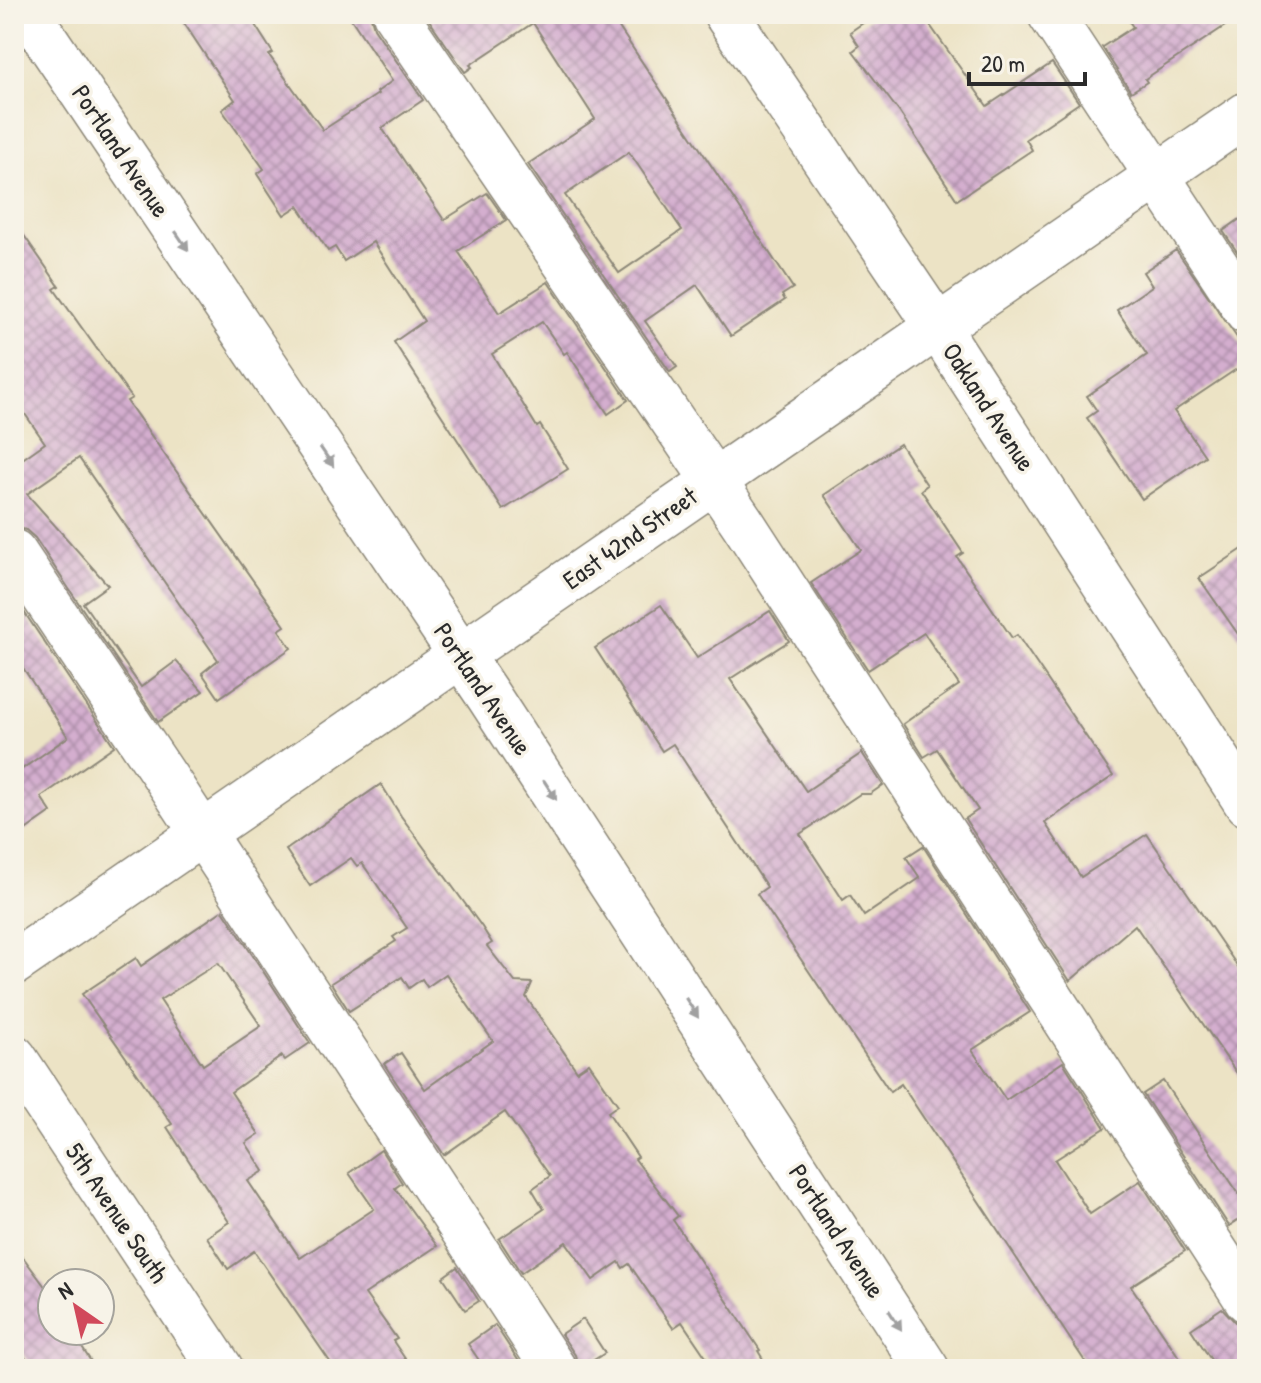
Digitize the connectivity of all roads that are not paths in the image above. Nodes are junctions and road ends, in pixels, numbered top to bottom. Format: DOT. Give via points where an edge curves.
graph roads {
  1 [pos="29,14"];
  2 [pos="395,14"];
  3 [pos="726,14"];
  4 [pos="1050,14"];
  5 [pos="1247,114"];
  6 [pos="1158,176"];
  7 [pos="1247,312"];
  8 [pos="937,326"];
  9 [pos="713,481"];
  10 [pos="14,552"];
  11 [pos="461,655"];
  12 [pos="1247,804"];
  13 [pos="200,833"];
  14 [pos="14,963"];
  15 [pos="14,1057"];
  16 [pos="1247,1300"];
  17 [pos="221,1369"];
  18 [pos="554,1369"];
  19 [pos="927,1369"];
  1 -- 11 [label="street, Portland Avenue, one-way"];
  2 -- 9 [label="street"];
  3 -- 8 [label="street, Oakland Avenue"];
  4 -- 6 [label="street"];
  5 -- 6 [label="street, East 42nd Street"];
  6 -- 7 [label="street"];
  6 -- 8 [label="street, East 42nd Street"];
  8 -- 9 [label="street, East 42nd Street"];
  8 -- 12 [label="street, Oakland Avenue"];
  9 -- 11 [label="street, East 42nd Street"];
  9 -- 16 [label="street"];
  10 -- 13 [label="street"];
  11 -- 13 [label="street, East 42nd Street"];
  11 -- 19 [label="street, Portland Avenue, one-way"];
  13 -- 14 [label="street, East 42nd Street"];
  13 -- 18 [label="street"];
  15 -- 17 [label="street, 5th Avenue South"];
}
